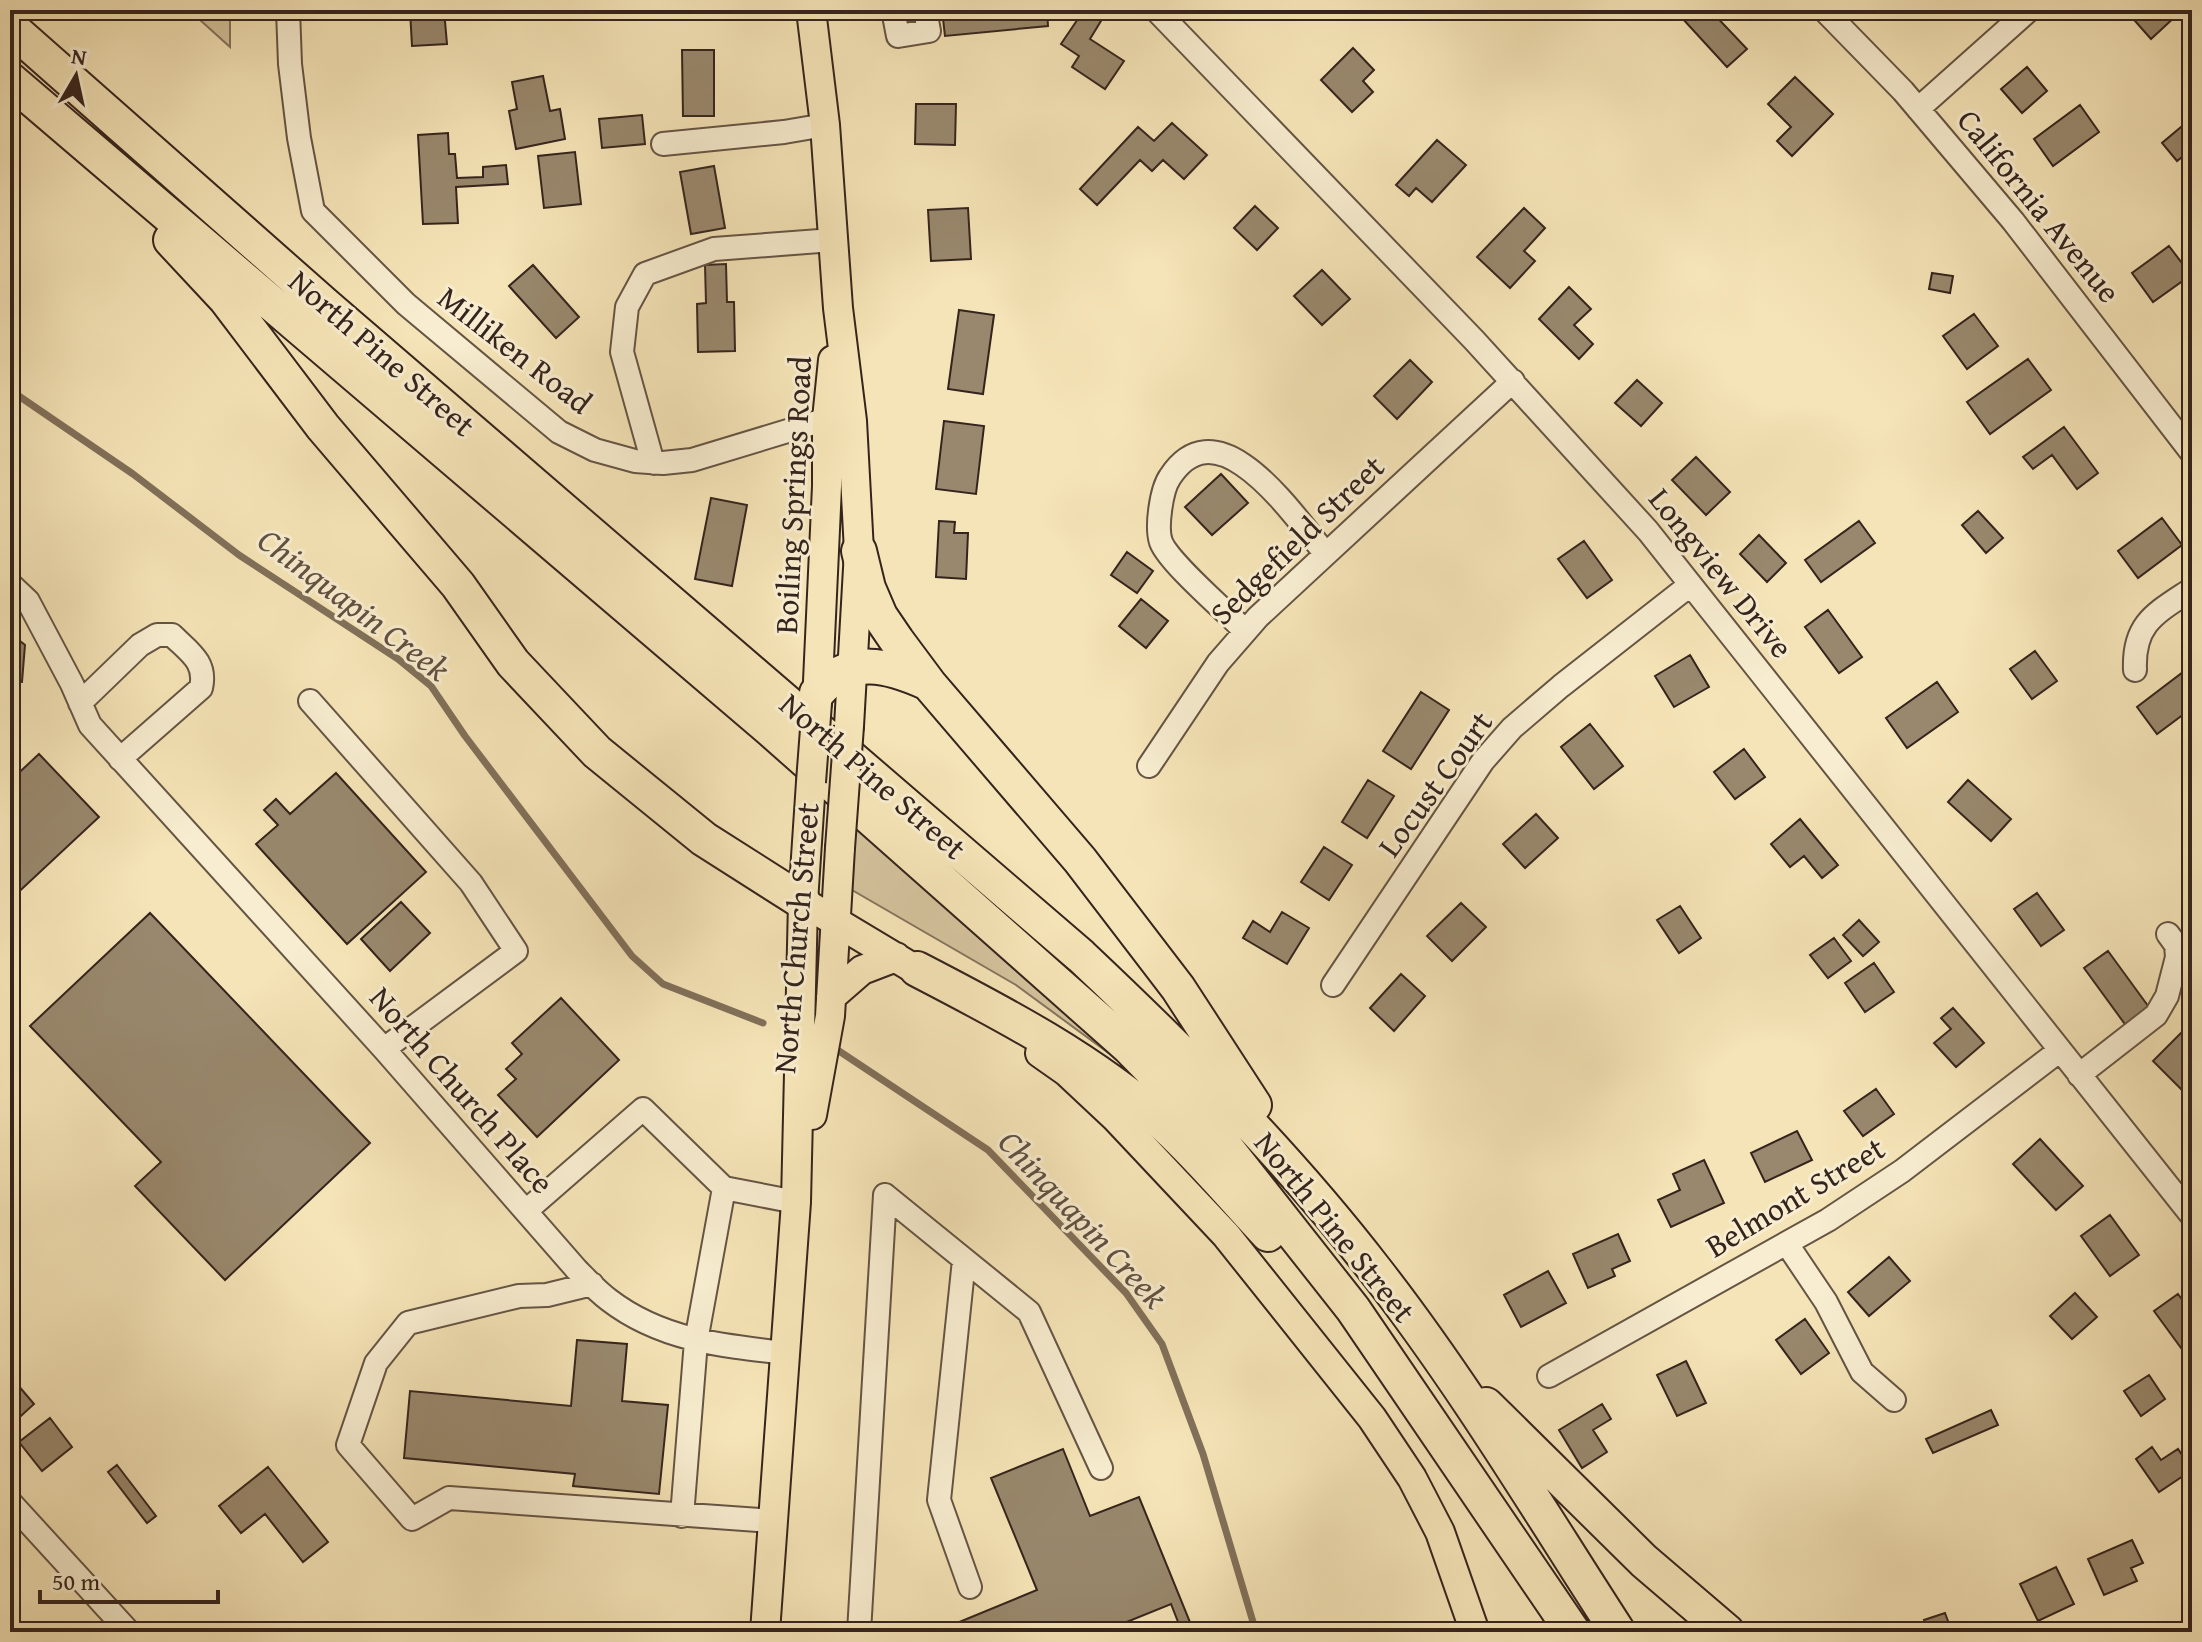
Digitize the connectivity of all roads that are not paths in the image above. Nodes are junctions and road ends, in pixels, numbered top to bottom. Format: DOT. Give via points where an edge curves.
graph roads {
  1 [pos="288,10"];
  2 [pos="811,10"];
  3 [pos="893,10"];
  4 [pos="925,10"];
  5 [pos="1156,10"];
  6 [pos="1824,10"];
  7 [pos="2029,10"];
  8 [pos="10,27"];
  9 [pos="10,80"];
  10 [pos="1918,109"];
  11 [pos="825,125"];
  12 [pos="81,138"];
  13 [pos="663,144"];
  14 [pos="833,240"];
  15 [pos="1513,381"];
  16 [pos="840,420"];
  17 [pos="2192,453"];
  18 [pos="653,463"];
  19 [pos="859,551"];
  20 [pos="1326,554"];
  21 [pos="10,584"];
  22 [pos="1690,585"];
  23 [pos="2192,589"];
  24 [pos="1245,631"];
  25 [pos="854,668"];
  26 [pos="2135,670"];
  27 [pos="929,684"];
  28 [pos="817,698"];
  29 [pos="310,701"];
  30 [pos="80,703"];
  31 [pos="120,759"];
  32 [pos="1149,766"];
  33 [pos="845,774"];
  34 [pos="811,782"];
  35 [pos="803,902"];
  36 [pos="835,921"];
  37 [pos="2168,934"];
  38 [pos="907,963"];
  39 [pos="1333,985"];
  40 [pos="831,997"];
  41 [pos="384,1049"];
  42 [pos="2059,1051"];
  43 [pos="2079,1075"];
  44 [pos="1307,1186"];
  45 [pos="724,1188"];
  46 [pos="796,1202"];
  47 [pos="526,1211"];
  48 [pos="2192,1216"];
  49 [pos="1787,1244"];
  50 [pos="964,1260"];
  51 [pos="1327,1277"];
  52 [pos="592,1284"];
  53 [pos="696,1341"];
  54 [pos="786,1353"];
  55 [pos="1445,1366"];
  56 [pos="1549,1376"];
  57 [pos="1894,1400"];
  58 [pos="1101,1468"];
  59 [pos="10,1502"];
  60 [pos="682,1516"];
  61 [pos="773,1521"];
  62 [pos="970,1587"];
  63 [pos="129,1632"];
  64 [pos="765,1632"];
  65 [pos="859,1632"];
  66 [pos="1475,1632"];
  67 [pos="1573,1632"];
  68 [pos="1618,1632"];
  69 [pos="1727,1632"];
  1 -- 18 [label="street, Milliken Road" via="291,78 313,211 406,304 559,432 595,450"];
  2 -- 11 [label="main road, Boiling Springs Road"];
  3 -- 4 [label="street" via="898,36 929,31"];
  5 -- 15 [label="street, Longview Drive"];
  6 -- 10 [label="street, California Avenue"];
  7 -- 10 [label="street"];
  8 -- 44 [label="highway, North Pine Street" via="1081,956 1160,1030"];
  9 -- 12 [label="highway, North Pine Street"];
  10 -- 17 [label="street, California Avenue" via="2013,221"];
  11 -- 13 [label="street"];
  11 -- 14 [label="main road, Boiling Springs Road"];
  12 -- 35 [label="highway" via="226,299 323,427 458,585 513,663 597,752 704,839"];
  12 -- 51 [label="highway, North Pine Street" via="769,728 1129,1047 1219,1139"];
  14 -- 16 [label="main road, Boiling Springs Road"];
  14 -- 18 [label="street" via="714,249 645,274 627,307 622,352"];
  15 -- 20 [label="street, Sedgefield Street"];
  15 -- 22 [label="street, Longview Drive"];
  16 -- 18 [label="street, Milliken Road" via="692,460"];
  16 -- 19 [label="main road, Boiling Springs Road"];
  16 -- 28 [label="main road, Boiling Springs Road" via="827,486"];
  19 -- 25 [label="main road, Boiling Springs Road"];
  19 -- 27 [label="highway" via="880,616"];
  20 -- 24 [label="street, Sedgefield Street"];
  20 -- 24 [label="street" via="1255,472 1221,453 1202,452 1181,463 1168,480 1160,508 1160,540 1169,557"];
  21 -- 30 [label="street, North Church Place" via="28,601"];
  22 -- 39 [label="street, Locust Court" via="1512,728 1483,761"];
  22 -- 42 [label="street, Longview Drive"];
  23 -- 26 [label="street" via="2146,623 2134,647"];
  24 -- 32 [label="street, Sedgefield Street"];
  25 -- 27 [label="highway" via="879,666"];
  25 -- 28 [label="highway" via="836,674"];
  25 -- 33 [label="main road, Boiling Springs Road, bridge"];
  27 -- 44 [label="highway" via="1080,860 1178,988"];
  28 -- 34 [label="main road, Boiling Springs Road, bridge"];
  29 -- 41 [label="street" via="471,883 516,951"];
  30 -- 31 [label="street, North Church Place" via="90,725"];
  30 -- 31 [label="street" via="157,635 172,635 199,661 201,688"];
  31 -- 41 [label="street, North Church Place"];
  33 -- 36 [label="main road, North Church Street, bridge"];
  34 -- 35 [label="main road, North Church Street"];
  35 -- 36 [label="main road"];
  35 -- 46 [label="main road, North Church Street"];
  36 -- 38 [label="main road"];
  36 -- 40 [label="main road, North Church Street"];
  37 -- 43 [label="street" via="2177,957 2156,1015"];
  38 -- 40 [label="main road" via="862,970"];
  38 -- 51 [label="highway" via="1017,1020 1122,1091 1167,1127 1275,1242"];
  38 -- 66 [label="main road" via="1067,1072 1226,1235 1372,1418 1412,1478 1440,1532"];
  40 -- 46 [label="main road, North Church Street"];
  41 -- 47 [label="street, North Church Place"];
  42 -- 43 [label="street, Longview Drive"];
  42 -- 49 [label="street, Belmont Street" via="1902,1171"];
  43 -- 48 [label="street, Longview Drive"];
  44 -- 55 [label="highway, North Pine Street"];
  45 -- 46 [label="street"];
  45 -- 47 [label="street" via="643,1109"];
  45 -- 53 [label="street"];
  46 -- 54 [label="main road, North Church Street"];
  47 -- 52 [label="street, North Church Place"];
  49 -- 56 [label="street, Belmont Street"];
  49 -- 57 [label="street" via="1826,1302 1862,1372"];
  50 -- 58 [label="street" via="1029,1312"];
  50 -- 62 [label="street" via="939,1500"];
  50 -- 65 [label="street" via="885,1195"];
  51 -- 67 [label="highway, North Pine Street"];
  52 -- 53 [label="street, North Church Place" via="644,1323"];
  52 -- 60 [label="street" via="408,1323 376,1363 348,1445 412,1519 449,1498"];
  53 -- 54 [label="street, North Church Place"];
  53 -- 60 [label="street"];
  54 -- 61 [label="main road, North Church Street"];
  55 -- 68 [label="highway, North Pine Street"];
  55 -- 69 [label="highway" via="1644,1561"];
  59 -- 63 [label="street"];
  60 -- 61 [label="street"];
  61 -- 64 [label="main road, North Church Street"];
}
